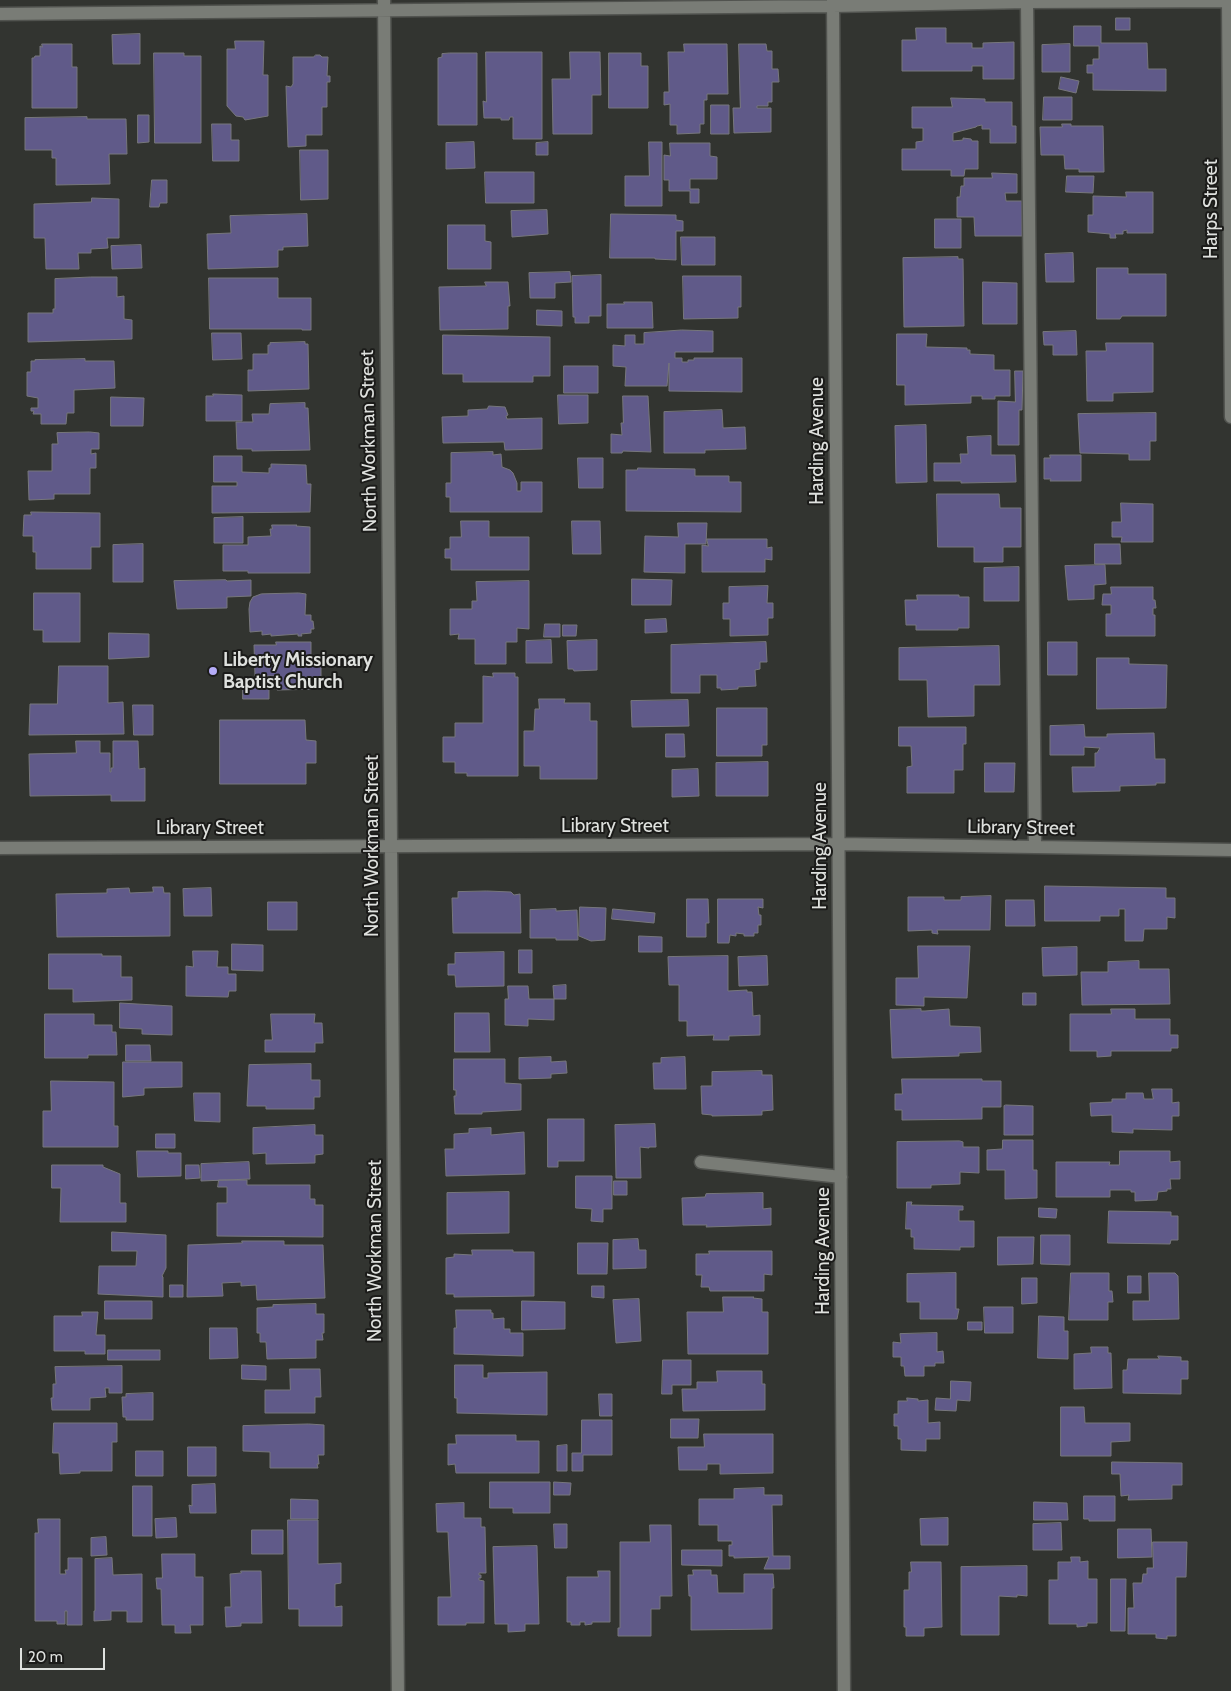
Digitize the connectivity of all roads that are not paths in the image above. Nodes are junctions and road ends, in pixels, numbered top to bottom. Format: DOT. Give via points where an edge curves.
graph roads {
  1 [pos="1165,1"];
  2 [pos="1229,1"];
  3 [pos="1027,2"];
  4 [pos="833,3"];
  5 [pos="384,5"];
  6 [pos="0,14"];
  7 [pos="1231,417"];
  8 [pos="839,844"];
  9 [pos="391,847"];
  10 [pos="1035,847"];
  11 [pos="0,848"];
  12 [pos="1231,850"];
  13 [pos="701,1162"];
  14 [pos="841,1177"];
  15 [pos="398,1691"];
  16 [pos="844,1691"];
  1 -- 2 [label="street"];
  1 -- 3 [label="street"];
  2 -- 7 [label="street, Harps Street"];
  3 -- 4 [label="street"];
  3 -- 10 [label="street"];
  4 -- 5 [label="street"];
  4 -- 8 [label="street, Harding Avenue"];
  5 -- 6 [label="street"];
  5 -- 9 [label="street, North Workman Street"];
  8 -- 9 [label="street, Library Street"];
  8 -- 10 [label="street, Library Street"];
  8 -- 14 [label="street, Harding Avenue"];
  9 -- 11 [label="street, Library Street"];
  9 -- 15 [label="street, North Workman Street"];
  10 -- 12 [label="street, Library Street"];
  13 -- 14 [label="street"];
  14 -- 16 [label="street, Harding Avenue"];
}
